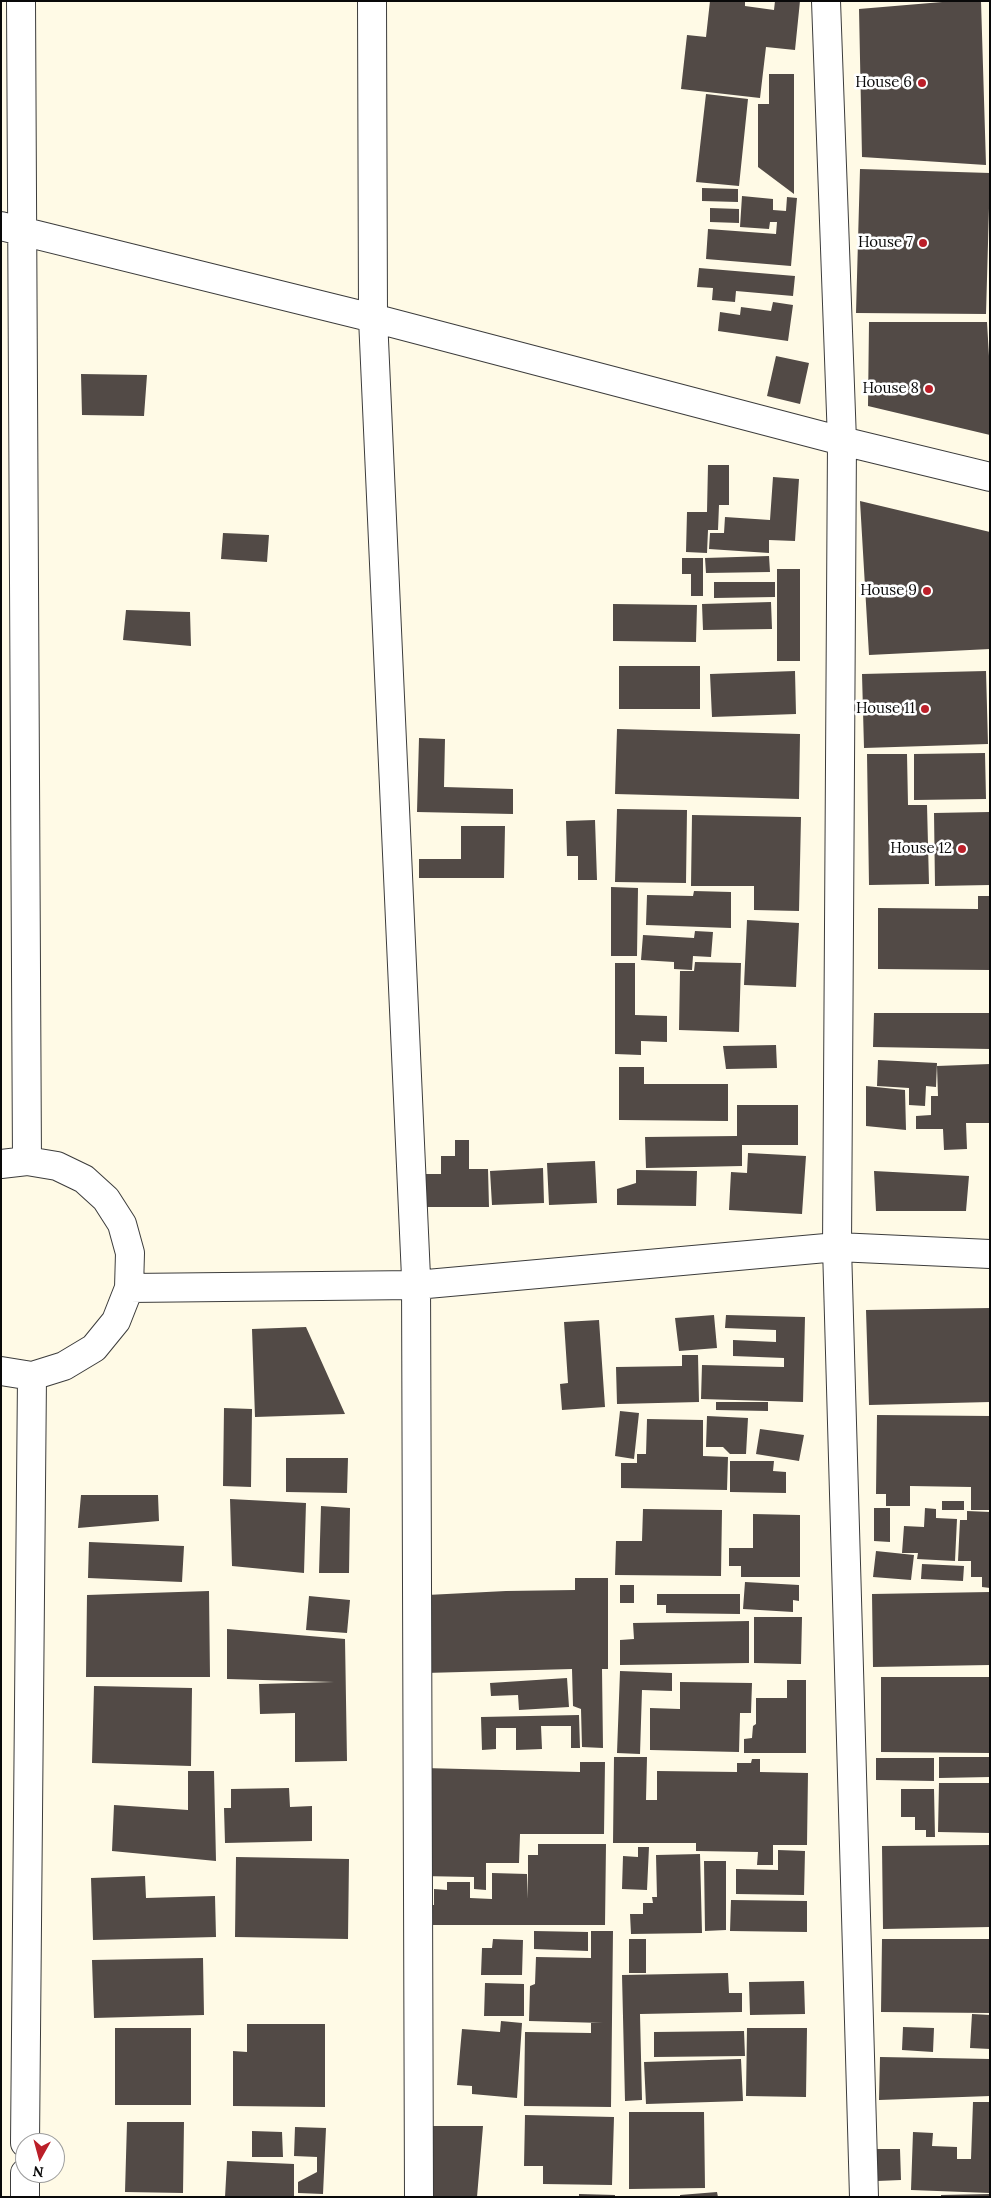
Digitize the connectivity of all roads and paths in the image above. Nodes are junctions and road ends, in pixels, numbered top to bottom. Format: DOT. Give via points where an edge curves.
graph roads {
  1 [pos="21,1"];
  2 [pos="372,1"];
  3 [pos="826,1"];
  4 [pos="12,229"];
  5 [pos="373,318"];
  6 [pos="842,441"];
  7 [pos="990,477"];
  8 [pos="14,1163"];
  9 [pos="837,1247"];
  10 [pos="990,1254"];
  11 [pos="416,1285"];
  12 [pos="129,1288"];
  13 [pos="1,1371"];
  14 [pos="32,1376"];
  15 [pos="25,2133"];
  16 [pos="25,2183"];
  17 [pos="25,2197"];
  18 [pos="419,2197"];
  19 [pos="864,2197"];
  1 -- 4 [label="street"];
  2 -- 5 [label="street"];
  3 -- 6 [label="street"];
  4 -- 5 [label="street"];
  4 -- 8 [label="street"];
  5 -- 6 [label="street"];
  5 -- 11 [label="street"];
  6 -- 7 [label="street"];
  6 -- 9 [label="street"];
  8 -- 12 [label="street" via="56,1166 84,1179 106,1199 122,1224 130,1253"];
  9 -- 10 [label="street"];
  9 -- 11 [label="street"];
  9 -- 19 [label="street"];
  11 -- 12 [label="street"];
  11 -- 18 [label="street"];
  12 -- 14 [label="street" via="116,1321 94,1348 64,1366"];
  13 -- 14 [label="street"];
  14 -- 15 [label="street"];
  16 -- 17 [label="street"];
}
